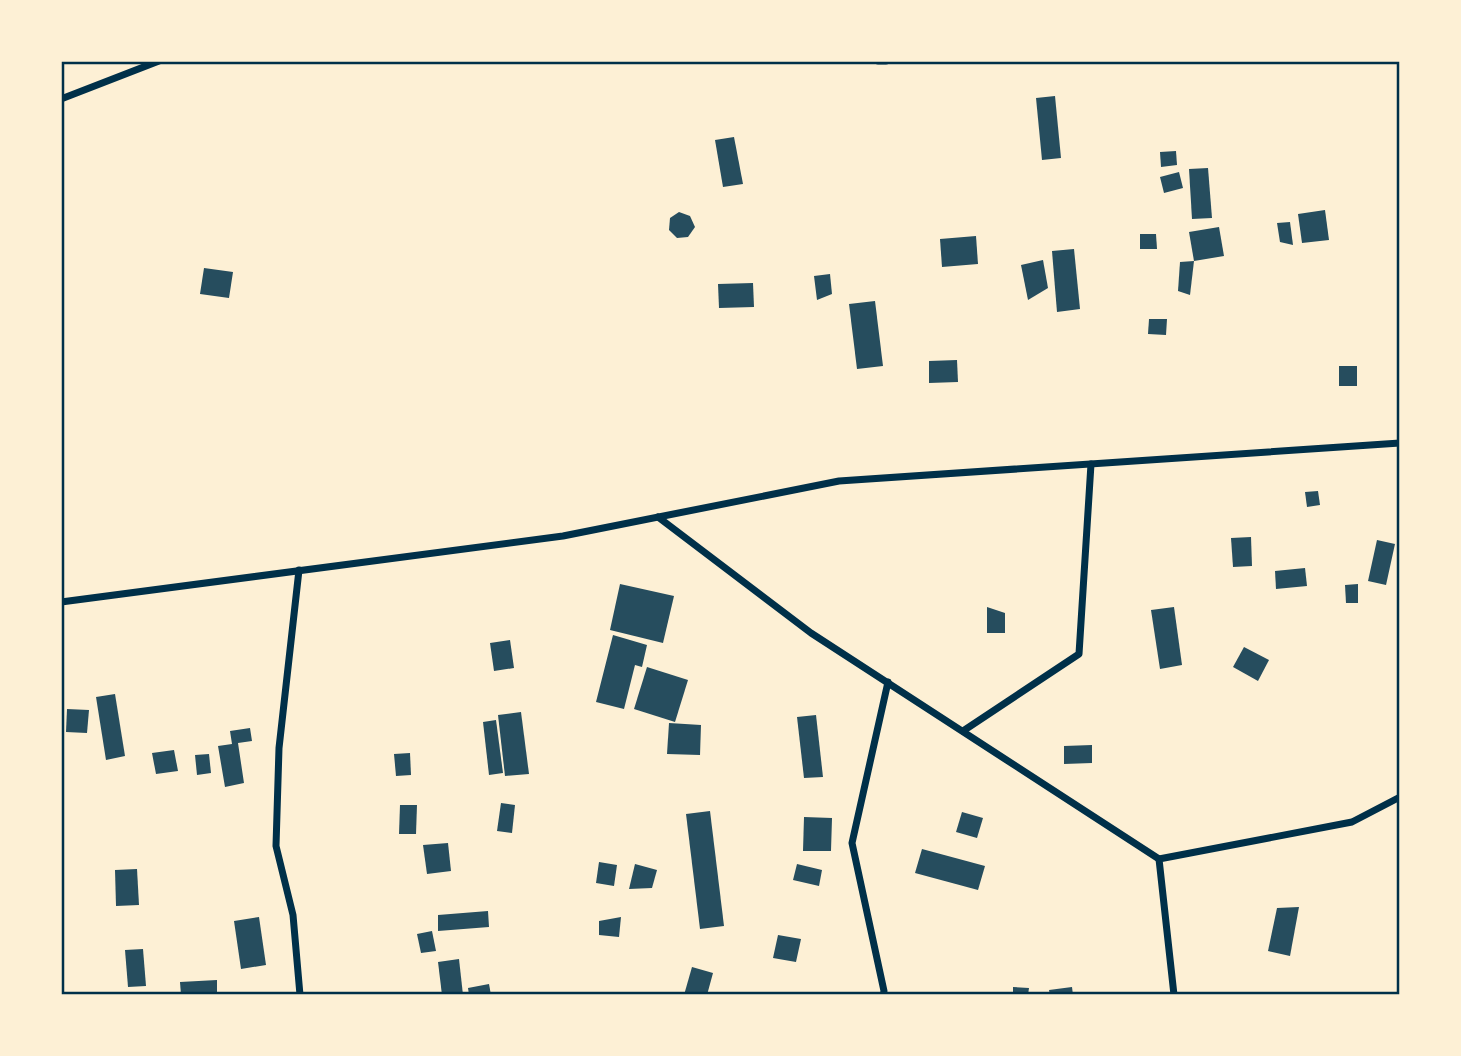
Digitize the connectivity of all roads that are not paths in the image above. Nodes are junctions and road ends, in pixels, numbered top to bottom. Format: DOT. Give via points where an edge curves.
graph roads {
  1 [pos="159,61"];
  2 [pos="878,61"];
  3 [pos="886,61"];
  4 [pos="61,99"];
  5 [pos="1400,443"];
  6 [pos="1091,464"];
  7 [pos="658,517"];
  8 [pos="299,570"];
  9 [pos="61,601"];
  10 [pos="887,682"];
  11 [pos="963,731"];
  12 [pos="1400,797"];
  13 [pos="1158,859"];
  14 [pos="882,994"];
  15 [pos="300,995"];
  16 [pos="1174,995"];
  1 -- 4 [label="street"];
  2 -- 3 [label="street"];
  5 -- 6 [label="street"];
  6 -- 7 [label="street" via="839,481"];
  6 -- 11 [label="street" via="1079,654"];
  7 -- 8 [label="street" via="563,536"];
  7 -- 10 [label="street" via="811,633"];
  8 -- 9 [label="street"];
  8 -- 15 [label="street" via="279,748 276,846 293,915"];
  10 -- 11 [label="street"];
  10 -- 14 [label="street" via="852,843"];
  11 -- 13 [label="street"];
  12 -- 13 [label="street" via="1352,822"];
  13 -- 16 [label="street"];
}
